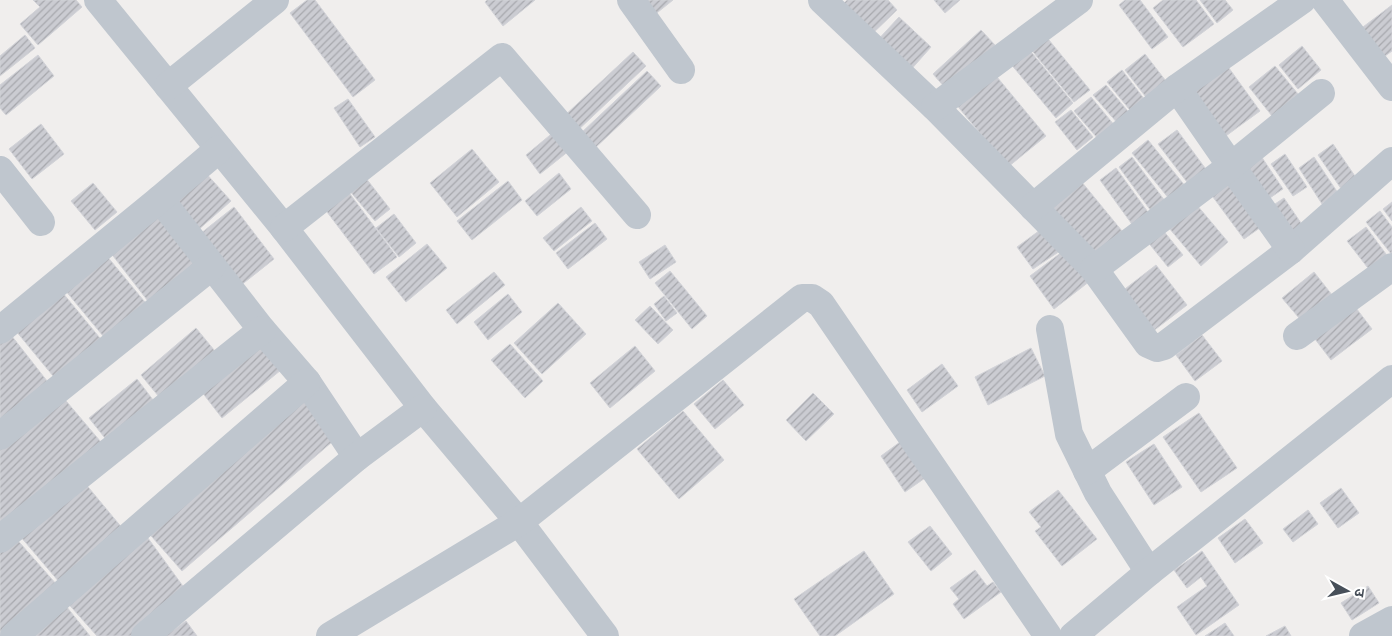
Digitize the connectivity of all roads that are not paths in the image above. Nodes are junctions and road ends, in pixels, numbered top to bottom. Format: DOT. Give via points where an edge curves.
graph roads {
  1 [pos="98,0"];
  2 [pos="275,0"];
  3 [pos="631,0"];
  4 [pos="822,0"];
  5 [pos="1080,0"];
  6 [pos="1302,0"];
  7 [pos="1326,0"];
  8 [pos="681,70"];
  9 [pos="168,86"];
  10 [pos="1392,87"];
  11 [pos="1177,88"];
  12 [pos="1321,93"];
  13 [pos="935,107"];
  14 [pos="218,148"];
  15 [pos="1392,161"];
  16 [pos="1230,166"];
  17 [pos="0,170"];
  18 [pos="160,198"];
  19 [pos="1033,207"];
  20 [pos="637,216"];
  21 [pos="41,222"];
  22 [pos="284,228"];
  23 [pos="1290,250"];
  24 [pos="212,266"];
  25 [pos="1392,267"];
  26 [pos="1094,269"];
  27 [pos="1050,329"];
  28 [pos="0,330"];
  29 [pos="262,330"];
  30 [pos="1297,336"];
  31 [pos="1391,381"];
  32 [pos="307,382"];
  33 [pos="1186,397"];
  34 [pos="423,408"];
  35 [pos="0,436"];
  36 [pos="357,456"];
  37 [pos="1087,471"];
  38 [pos="519,522"];
  39 [pos="0,539"];
  40 [pos="1149,572"];
  41 [pos="1392,620"];
  42 [pos="600,634"];
  43 [pos="14,636"];
  44 [pos="145,636"];
  45 [pos="330,636"];
  46 [pos="1048,636"];
  47 [pos="1073,636"];
  48 [pos="1363,636"];
  1 -- 9 [label="street"];
  2 -- 9 [label="street"];
  3 -- 8 [label="street"];
  4 -- 13 [label="street"];
  5 -- 13 [label="street"];
  6 -- 11 [label="street"];
  7 -- 10 [label="street"];
  9 -- 14 [label="street"];
  11 -- 16 [label="street"];
  11 -- 19 [label="street"];
  12 -- 16 [label="street"];
  13 -- 19 [label="street"];
  14 -- 18 [label="street"];
  14 -- 22 [label="street"];
  15 -- 23 [label="street"];
  16 -- 23 [label="street"];
  16 -- 26 [label="street"];
  17 -- 21 [label="street"];
  18 -- 24 [label="street"];
  18 -- 28 [label="street"];
  19 -- 26 [label="street"];
  20 -- 22 [label="street" via="502,57"];
  22 -- 34 [label="street"];
  23 -- 26 [label="street" via="1164,346 1157,348 1148,344"];
  24 -- 29 [label="street"];
  24 -- 35 [label="street"];
  25 -- 30 [label="street"];
  27 -- 37 [label="street" via="1070,434"];
  29 -- 32 [label="street"];
  29 -- 39 [label="street"];
  31 -- 40 [label="street"];
  32 -- 36 [label="street"];
  32 -- 43 [label="street"];
  33 -- 37 [label="street"];
  34 -- 36 [label="street"];
  34 -- 38 [label="street"];
  36 -- 44 [label="street"];
  37 -- 40 [label="street"];
  38 -- 42 [label="street"];
  38 -- 45 [label="street"];
  38 -- 46 [label="street" via="802,298 812,298 820,304"];
  40 -- 47 [label="street"];
  41 -- 48 [label="street"];
}
